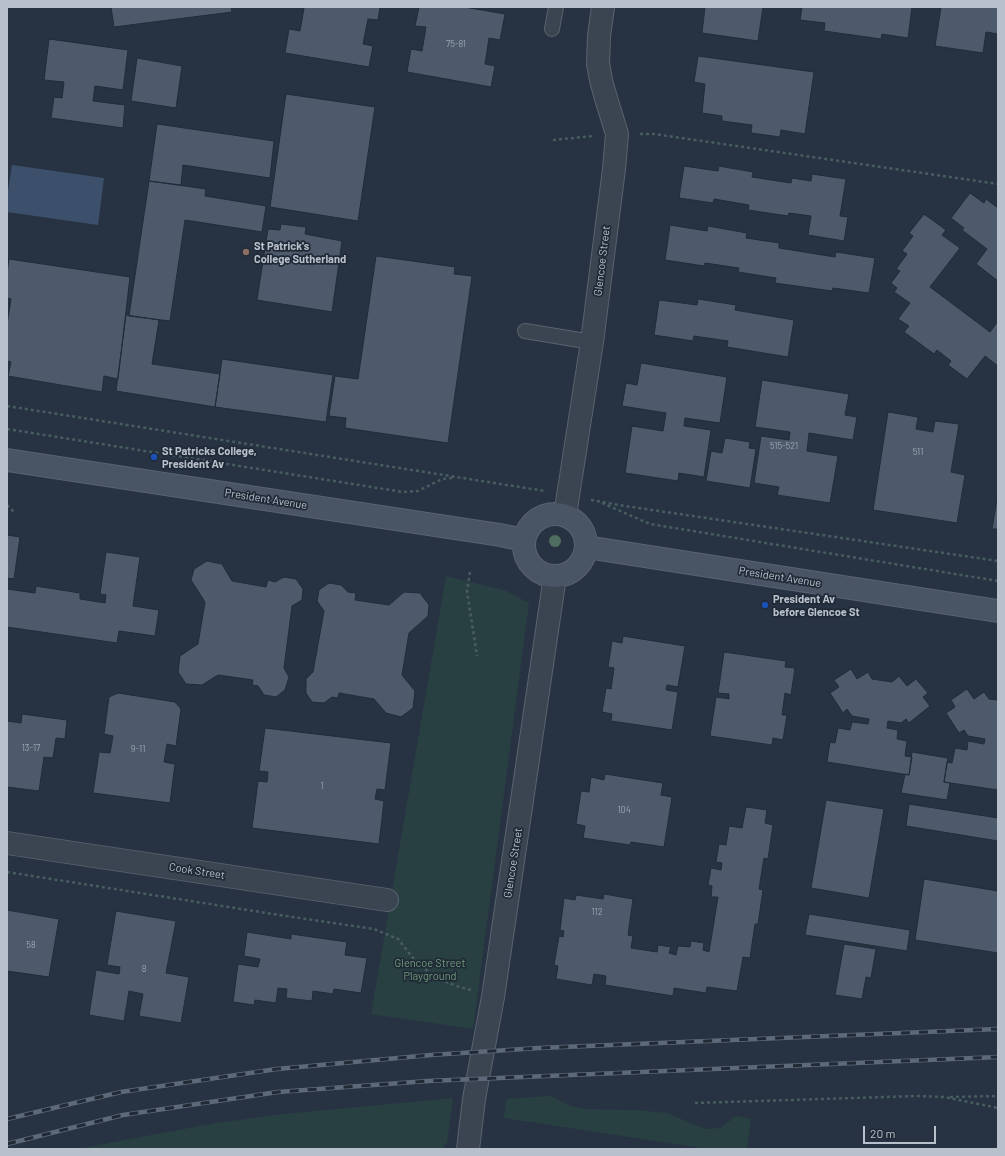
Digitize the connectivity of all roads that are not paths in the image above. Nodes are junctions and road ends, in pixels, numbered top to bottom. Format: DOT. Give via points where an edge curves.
graph roads {
  1 [pos="556,7"];
  2 [pos="603,7"];
  3 [pos="552,29"];
  4 [pos="525,331"];
  5 [pos="592,342"];
  6 [pos="7,460"];
  7 [pos="565,515"];
  8 [pos="524,540"];
  9 [pos="586,547"];
  10 [pos="555,576"];
  11 [pos="998,611"];
  12 [pos="7,842"];
  13 [pos="387,900"];
  14 [pos="468,1149"];
  1 -- 3 [label="lane"];
  2 -- 5 [label="street, Glencoe Street" via="598,64 617,134"];
  4 -- 5 [label="lane"];
  5 -- 7 [label="street, Glencoe Street"];
  6 -- 8 [label="street, President Avenue"];
  7 -- 8 [label="street" via="553,514 538,519"];
  7 -- 9 [label="street" via="580,525 587,543"];
  8 -- 10 [label="street" via="524,550 533,566 541,572"];
  9 -- 10 [label="street" via="586,553 576,568 568,574"];
  9 -- 11 [label="street, President Avenue"];
  10 -- 14 [label="street, Glencoe Street"];
  12 -- 13 [label="street, Cook Street"];
}
